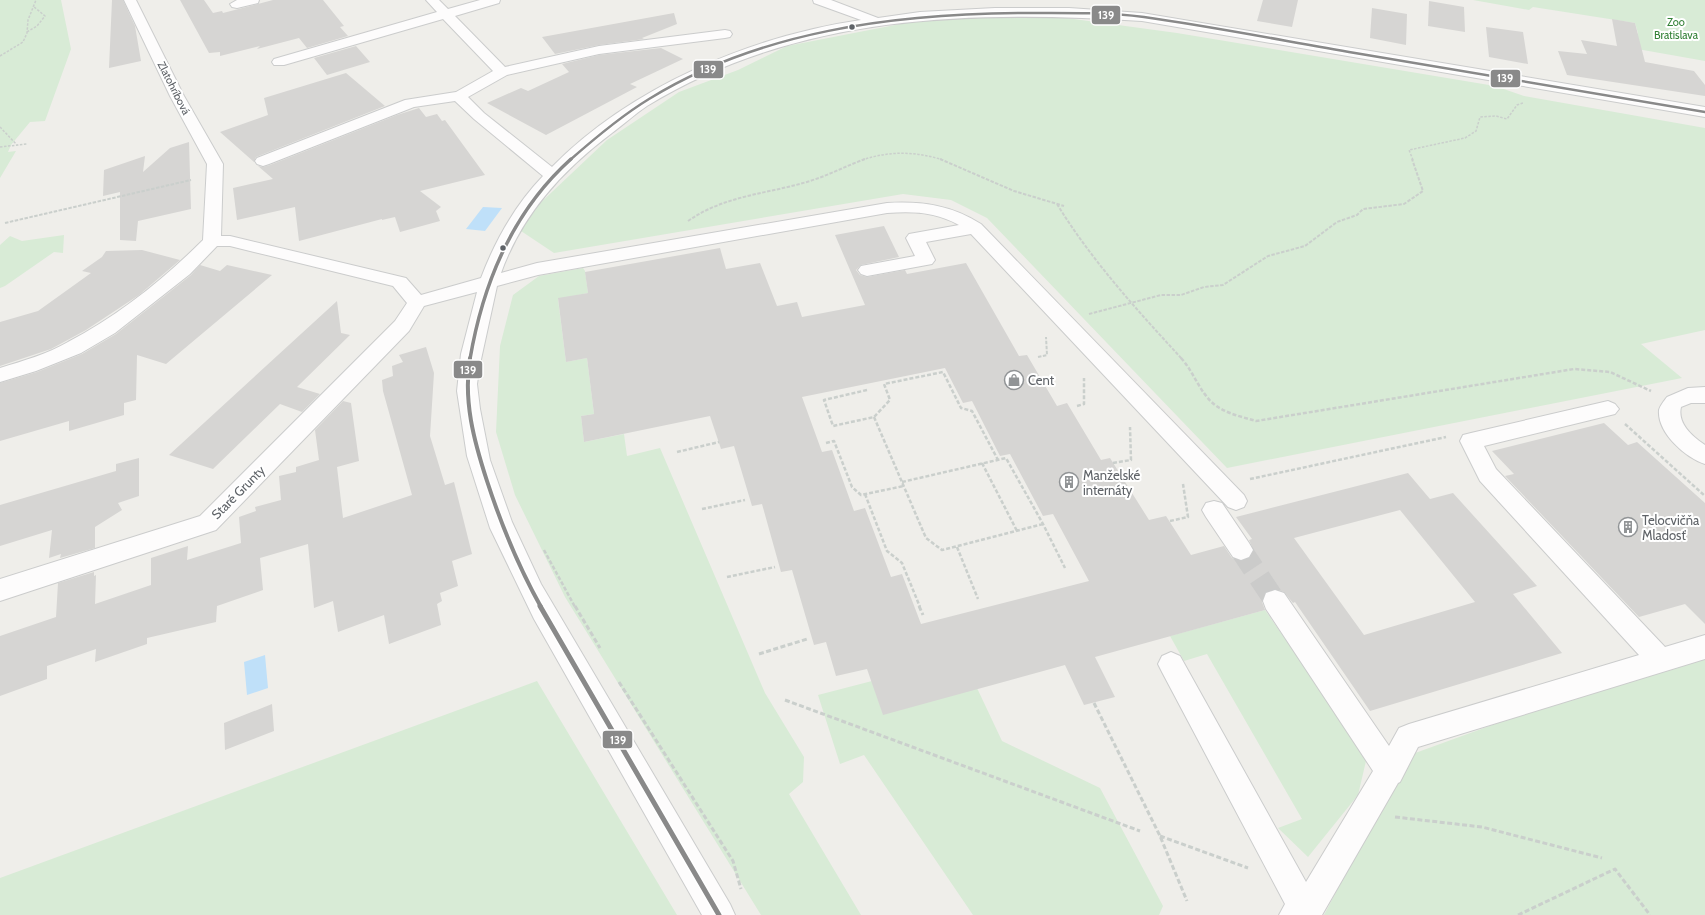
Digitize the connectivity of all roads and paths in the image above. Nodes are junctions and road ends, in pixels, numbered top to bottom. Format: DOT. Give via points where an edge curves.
graph roads {
  1 [pos="36,0"];
  2 [pos="130,0"];
  3 [pos="254,0"];
  4 [pos="432,0"];
  5 [pos="494,0"];
  6 [pos="819,0"];
  7 [pos="236,4"];
  8 [pos="33,6"];
  9 [pos="446,14"];
  10 [pos="873,20"];
  11 [pos="27,32"];
  12 [pos="724,34"];
  13 [pos="0,56"];
  14 [pos="279,62"];
  15 [pos="502,72"];
  16 [pos="460,96"];
  17 [pos="1524,103"];
  18 [pos="1705,112"];
  19 [pos="0,127"];
  20 [pos="27,144"];
  21 [pos="18,146"];
  22 [pos="0,147"];
  23 [pos="263,161"];
  24 [pos="552,175"];
  25 [pos="182,182"];
  26 [pos="1057,204"];
  27 [pos="1064,206"];
  28 [pos="5,223"];
  29 [pos="975,228"];
  30 [pos="212,241"];
  31 [pos="665,246"];
  32 [pos="867,270"];
  33 [pos="488,282"];
  34 [pos="417,302"];
  35 [pos="1130,303"];
  36 [pos="1064,321"];
  37 [pos="0,375"];
  38 [pos="867,390"];
  39 [pos="1130,390"];
  40 [pos="1705,395"];
  41 [pos="1674,402"];
  42 [pos="1608,409"];
  43 [pos="874,417"];
  44 [pos="1451,436"];
  45 [pos="1177,439"];
  46 [pos="719,442"];
  47 [pos="826,443"];
  48 [pos="677,452"];
  49 [pos="1705,456"];
  50 [pos="998,460"];
  51 [pos="982,463"];
  52 [pos="1113,463"];
  53 [pos="902,482"];
  54 [pos="904,486"];
  55 [pos="1221,486"];
  56 [pos="865,494"];
  57 [pos="1705,496"];
  58 [pos="744,500"];
  59 [pos="1236,501"];
  60 [pos="702,509"];
  61 [pos="1214,510"];
  62 [pos="1170,521"];
  63 [pos="1043,524"];
  64 [pos="1017,530"];
  65 [pos="541,544"];
  66 [pos="957,546"];
  67 [pos="1241,550"];
  68 [pos="775,567"];
  69 [pos="1065,568"];
  70 [pos="727,577"];
  71 [pos="0,590"];
  72 [pos="978,599"];
  73 [pos="1275,601"];
  74 [pos="923,615"];
  75 [pos="807,639"];
  76 [pos="1705,647"];
  77 [pos="759,654"];
  78 [pos="603,655"];
  79 [pos="1660,660"];
  80 [pos="1171,664"];
  81 [pos="618,681"];
  82 [pos="785,700"];
  83 [pos="1094,703"];
  84 [pos="1390,772"];
  85 [pos="1364,814"];
  86 [pos="1140,831"];
  87 [pos="1160,836"];
  88 [pos="1602,858"];
  89 [pos="1290,883"];
  90 [pos="741,890"];
  91 [pos="1187,901"];
  92 [pos="1300,913"];
  93 [pos="719,915"];
  94 [pos="1518,915"];
  95 [pos="1650,915"];
  1 -- 8 [label="path"];
  2 -- 30 [label="street, Zlatohríbová" via="177,96 215,164"];
  3 -- 7 [label="street"];
  4 -- 9 [label="street"];
  5 -- 9 [label="street"];
  6 -- 10 [label="street"];
  8 -- 11 [label="path"];
  8 -- 11 [label="path" via="45,16 37,26"];
  9 -- 14 [label="street"];
  9 -- 15 [label="street"];
  10 -- 18 [label="street" via="919,13 1001,8 1109,13"];
  10 -- 24 [label="street" via="781,41 684,78 630,109 603,129"];
  11 -- 13 [label="path" via="23,42"];
  12 -- 15 [label="street" via="599,50"];
  15 -- 16 [label="street"];
  16 -- 23 [label="street" via="410,103"];
  16 -- 24 [label="street" via="479,116"];
  17 -- 35 [label="path" via="1516,105 1507,119 1496,116 1480,117 1476,131 1465,138 1409,150 1423,191 1404,204 1363,209 1358,215 1338,222 1305,246 1268,256 1223,285"];
  19 -- 21 [label="path"];
  20 -- 21 [label="path"];
  21 -- 22 [label="path"];
  24 -- 33 [label="street" via="528,204 504,241"];
  25 -- 28 [label="path"];
  26 -- 27 [label="path"];
  26 -- 31 [label="path" via="1014,191 950,163 903,152 855,162 813,181 752,194 716,206 689,220"];
  26 -- 35 [label="path" via="1073,230"];
  29 -- 31 [label="street" via="960,217 944,211 910,206"];
  29 -- 32 [label="street" via="915,238 926,260"];
  29 -- 36 [label="street"];
  30 -- 34 [label="street" via="230,241 399,282"];
  30 -- 37 [label="street" via="184,270 108,328 74,348"];
  31 -- 33 [label="street" via="536,268"];
  33 -- 34 [label="street"];
  33 -- 93 [label="street" via="467,387 478,457 504,532 542,608"];
  34 -- 71 [label="street, Staré Grunty" via="402,326 208,523"];
  35 -- 36 [label="path"];
  35 -- 41 [label="path" via="1189,367 1207,398 1222,410 1256,421 1574,369 1610,372"];
  36 -- 39 [label="street"];
  38 -- 43 [label="path" via="824,400 834,426"];
  39 -- 45 [label="street"];
  39 -- 52 [label="path" via="1131,460"];
  40 -- 41 [label="street" via="1688,396"];
  41 -- 49 [label="street" via="1670,410 1673,424 1682,440"];
  42 -- 57 [label="path"];
  42 -- 79 [label="street" via="1471,441 1488,475"];
  43 -- 50 [label="path" via="890,400 884,384 943,372 961,408 972,411"];
  43 -- 53 [label="path"];
  44 -- 55 [label="path"];
  45 -- 55 [label="street"];
  45 -- 62 [label="path" via="1188,517"];
  46 -- 48 [label="path"];
  47 -- 56 [label="path" via="834,441 852,486 861,495"];
  50 -- 51 [label="path"];
  50 -- 63 [label="path" via="1006,458"];
  51 -- 53 [label="path"];
  51 -- 64 [label="path"];
  53 -- 54 [label="path"];
  54 -- 56 [label="path"];
  54 -- 66 [label="path" via="926,538 942,550"];
  55 -- 59 [label="street"];
  56 -- 74 [label="path" via="887,551 902,562"];
  58 -- 60 [label="path"];
  61 -- 67 [label="street"];
  63 -- 64 [label="path"];
  63 -- 69 [label="path"];
  64 -- 66 [label="path"];
  65 -- 78 [label="path"];
  66 -- 72 [label="path"];
  68 -- 70 [label="path"];
  73 -- 84 [label="street"];
  75 -- 77 [label="path"];
  76 -- 79 [label="street"];
  79 -- 84 [label="street" via="1409,737"];
  80 -- 89 [label="street"];
  81 -- 90 [label="path" via="733,861"];
  82 -- 86 [label="path"];
  83 -- 87 [label="path"];
  84 -- 85 [label="street"];
  85 -- 88 [label="path" via="1482,827"];
  85 -- 92 [label="street"];
  87 -- 89 [label="path"];
  87 -- 91 [label="path"];
  89 -- 92 [label="street"];
  94 -- 95 [label="path" via="1615,869"];
}
